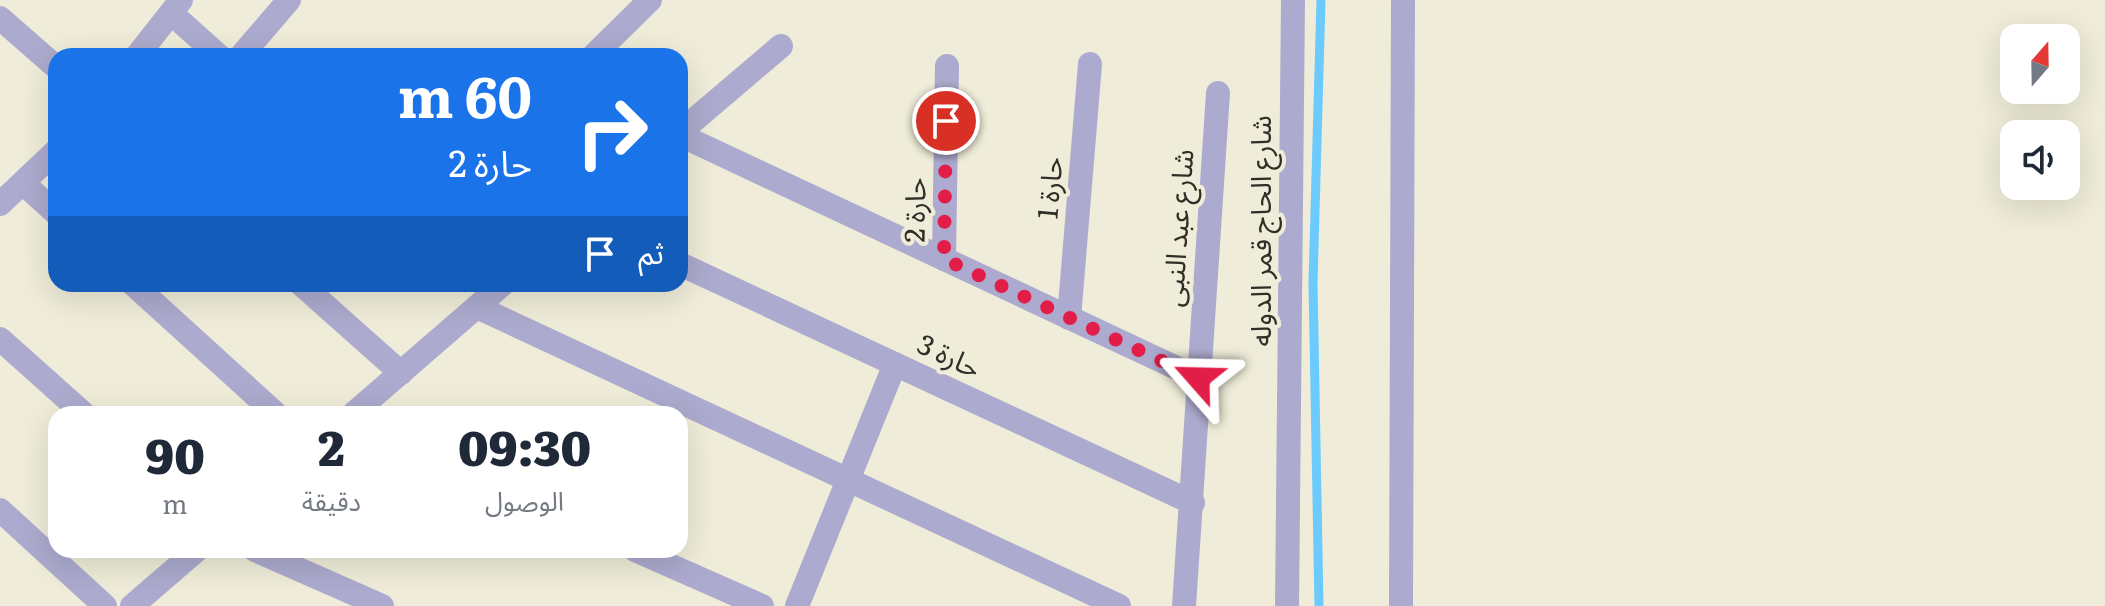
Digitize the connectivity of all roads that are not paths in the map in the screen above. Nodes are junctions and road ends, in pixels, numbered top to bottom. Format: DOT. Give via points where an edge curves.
graph roads {
  1 [pos="289,0"];
  2 [pos="650,0"];
  3 [pos="1293,0"];
  4 [pos="1403,0"];
  5 [pos="176,6"];
  6 [pos="0,18"];
  7 [pos="781,46"];
  8 [pos="143,48"];
  9 [pos="212,48"];
  10 [pos="248,48"];
  11 [pos="601,48"];
  12 [pos="48,60"];
  13 [pos="1090,64"];
  14 [pos="947,66"];
  15 [pos="1218,93"];
  16 [pos="688,126"];
  17 [pos="688,137"];
  18 [pos="48,159"];
  19 [pos="23,183"];
  20 [pos="0,204"];
  21 [pos="48,206"];
  22 [pos="944,259"];
  23 [pos="688,268"];
  24 [pos="142,292"];
  25 [pos="310,292"];
  26 [pos="485,293"];
  27 [pos="1069,318"];
  28 [pos="0,339"];
  29 [pos="895,364"];
  30 [pos="401,373"];
  31 [pos="1198,378"];
  32 [pos="75,406"];
  33 [pos="267,406"];
  34 [pos="362,406"];
  35 [pos="847,479"];
  36 [pos="1193,503"];
  37 [pos="0,510"];
  38 [pos="48,554"];
  39 [pos="52,558"];
  40 [pos="188,558"];
  41 [pos="273,558"];
  42 [pos="653,558"];
  43 [pos="105,606"];
  44 [pos="132,606"];
  45 [pos="382,606"];
  46 [pos="762,606"];
  47 [pos="797,606"];
  48 [pos="1119,606"];
  49 [pos="1184,606"];
  50 [pos="1287,606"];
  51 [pos="1401,606"];
  1 -- 10 [label="street"];
  2 -- 11 [label="street"];
  3 -- 50 [label="street, شارع الحاج قمر الدوله"];
  4 -- 51 [label="street"];
  5 -- 8 [label="street"];
  5 -- 9 [label="street"];
  6 -- 12 [label="street"];
  7 -- 16 [label="street"];
  13 -- 27 [label="street, حارة 1"];
  14 -- 22 [label="street, حارة 2"];
  15 -- 31 [label="street, شارع عبد النبى"];
  17 -- 22 [label="street"];
  18 -- 19 [label="street"];
  19 -- 20 [label="street"];
  19 -- 21 [label="street"];
  22 -- 27 [label="street"];
  23 -- 29 [label="street, حارة 3"];
  24 -- 33 [label="street"];
  25 -- 30 [label="street"];
  26 -- 30 [label="street"];
  26 -- 35 [label="street"];
  27 -- 31 [label="street"];
  28 -- 32 [label="street"];
  29 -- 35 [label="street"];
  29 -- 36 [label="street, حارة 3"];
  30 -- 34 [label="street"];
  31 -- 36 [label="street, شارع عبد النبى"];
  35 -- 47 [label="street"];
  35 -- 48 [label="street"];
  36 -- 49 [label="street, شارع عبد النبى"];
  37 -- 38 [label="street"];
  39 -- 43 [label="street"];
  40 -- 44 [label="street"];
  41 -- 45 [label="street"];
  42 -- 46 [label="street"];
}
